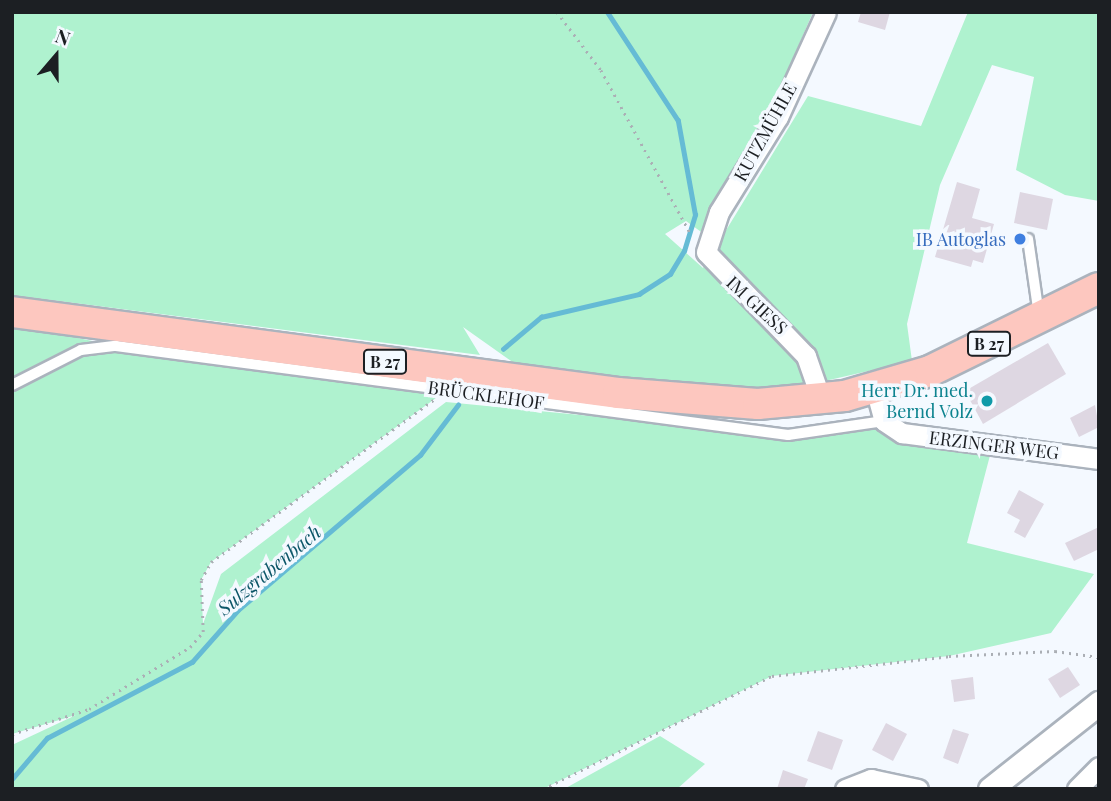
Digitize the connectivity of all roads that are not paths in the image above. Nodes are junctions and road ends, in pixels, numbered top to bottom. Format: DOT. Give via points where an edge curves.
graph roads {
  1 [pos="826,12"];
  2 [pos="1028,239"];
  3 [pos="706,252"];
  4 [pos="1099,288"];
  5 [pos="12,312"];
  6 [pos="1039,319"];
  7 [pos="12,385"];
  8 [pos="875,388"];
  9 [pos="821,399"];
  10 [pos="884,421"];
  11 [pos="1097,459"];
  12 [pos="1099,703"];
  13 [pos="1099,767"];
  14 [pos="845,789"];
  15 [pos="918,789"];
  16 [pos="990,789"];
  17 [pos="1077,789"];
  1 -- 3 [label="street, KUTZMÜHLE" via="778,117 719,212"];
  2 -- 6 [label="lane"];
  3 -- 9 [label="street, IM GIESS" via="806,356"];
  4 -- 6 [label="main road, B 27"];
  5 -- 9 [label="main road, B 27" via="618,393 758,404"];
  6 -- 8 [label="main road, B 27" via="930,371"];
  7 -- 10 [label="lane, BRÜCKLEHOF" via="100,346 788,435"];
  8 -- 9 [label="main road, B 27"];
  8 -- 10 [label="street"];
  10 -- 11 [label="street, ERZINGER WEG" via="902,433"];
  12 -- 16 [label="street"];
  13 -- 17 [label="street"];
  14 -- 15 [label="street" via="871,779"];
}
